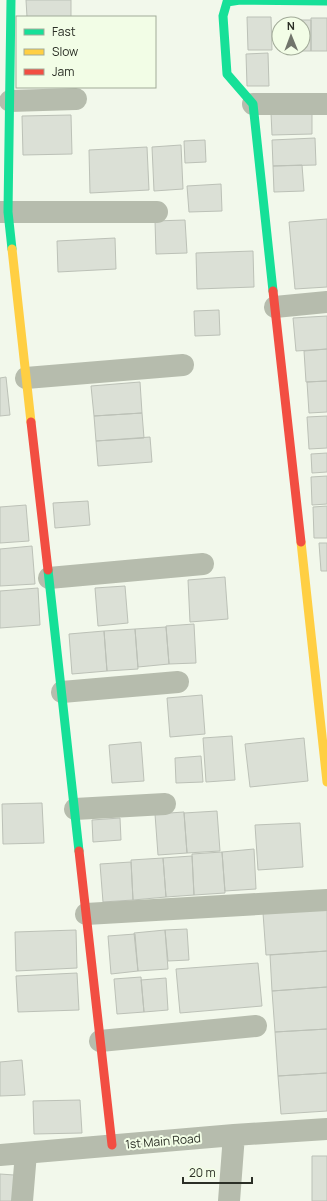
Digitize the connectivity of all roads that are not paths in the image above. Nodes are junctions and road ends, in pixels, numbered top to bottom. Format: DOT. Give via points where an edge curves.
graph roads {
  1 [pos="12,0"];
  2 [pos="327,1"];
  3 [pos="76,99"];
  4 [pos="10,101"];
  5 [pos="253,104"];
  6 [pos="327,104"];
  7 [pos="4,212"];
  8 [pos="157,212"];
  9 [pos="327,302"];
  10 [pos="275,307"];
  11 [pos="183,365"];
  12 [pos="26,378"];
  13 [pos="203,564"];
  14 [pos="49,578"];
  15 [pos="178,682"];
  16 [pos="62,692"];
  17 [pos="323,707"];
  18 [pos="327,782"];
  19 [pos="165,804"];
  20 [pos="75,809"];
  21 [pos="327,900"];
  22 [pos="86,914"];
  23 [pos="256,1026"];
  24 [pos="100,1041"];
  25 [pos="327,1130"];
  26 [pos="234,1135"];
  27 [pos="112,1145"];
  28 [pos="26,1153"];
  29 [pos="0,1155"];
  30 [pos="22,1201"];
  31 [pos="229,1201"];
  1 -- 4 [label="street"];
  2 -- 5 [label="street" via="227,2 223,16 227,74"];
  3 -- 4 [label="street"];
  4 -- 7 [label="street"];
  5 -- 6 [label="street"];
  5 -- 10 [label="street"];
  7 -- 8 [label="street"];
  7 -- 12 [label="street"];
  9 -- 10 [label="street"];
  10 -- 17 [label="street"];
  11 -- 12 [label="street"];
  12 -- 14 [label="street"];
  13 -- 14 [label="street"];
  14 -- 16 [label="street"];
  15 -- 16 [label="street"];
  16 -- 20 [label="street"];
  17 -- 18 [label="street"];
  19 -- 20 [label="street"];
  20 -- 22 [label="street"];
  21 -- 22 [label="street"];
  22 -- 24 [label="street"];
  23 -- 24 [label="street"];
  24 -- 27 [label="street"];
  25 -- 26 [label="street, 1st Main Road"];
  26 -- 27 [label="street, 1st Main Road"];
  26 -- 31 [label="street"];
  27 -- 28 [label="street, 1st Main Road"];
  28 -- 29 [label="street, 1st Main Road"];
  28 -- 30 [label="street"];
}
